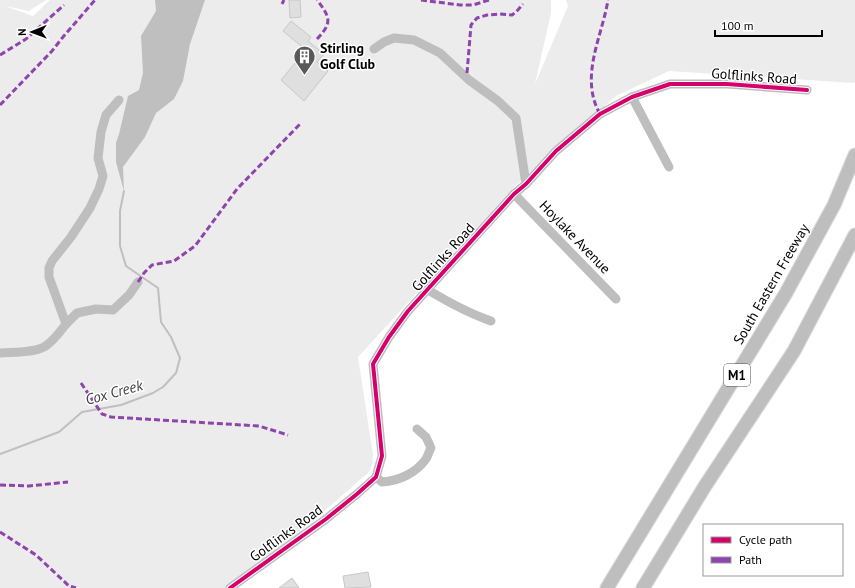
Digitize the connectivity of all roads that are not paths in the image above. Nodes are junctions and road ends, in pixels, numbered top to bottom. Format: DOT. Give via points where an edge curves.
graph roads {
  1 [pos="374,49"];
  2 [pos="806,90"];
  3 [pos="632,98"];
  4 [pos="119,100"];
  5 [pos="855,155"];
  6 [pos="669,168"];
  7 [pos="526,184"];
  8 [pos="514,194"];
  9 [pos="855,235"];
  10 [pos="138,282"];
  11 [pos="428,290"];
  12 [pos="616,299"];
  13 [pos="491,321"];
  14 [pos="66,324"];
  15 [pos="0,353"];
  16 [pos="417,429"];
  17 [pos="376,477"];
  18 [pos="230,588"];
  19 [pos="607,588"];
  20 [pos="643,588"];
  1 -- 7 [label="street" via="394,38 414,40 440,53 469,80 498,101 516,118"];
  2 -- 3 [label="street, Golflinks Road" via="727,84 670,84"];
  3 -- 6 [label="street"];
  3 -- 7 [label="street, Golflinks Road" via="600,114 556,151"];
  4 -- 14 [label="street" via="106,115 101,132 98,158 103,176 98,189 90,208 49,268 49,277"];
  5 -- 19 [label="highway, South Eastern Freeway / M1" via="834,205 786,293"];
  7 -- 8 [label="street, Golflinks Road"];
  8 -- 11 [label="street, Golflinks Road"];
  8 -- 12 [label="street, Hoylake Avenue"];
  9 -- 20 [label="highway, M1" via="794,351 705,486"];
  10 -- 14 [label="street" via="113,310 96,309 77,313"];
  11 -- 13 [label="street" via="473,315"];
  11 -- 17 [label="street, Golflinks Road" via="408,311 373,364 382,456"];
  14 -- 15 [label="street" via="44,347"];
  16 -- 17 [label="street" via="426,437 431,448 426,459 411,474 391,482 382,482"];
  17 -- 18 [label="street, Golflinks Road" via="326,518"];
}
